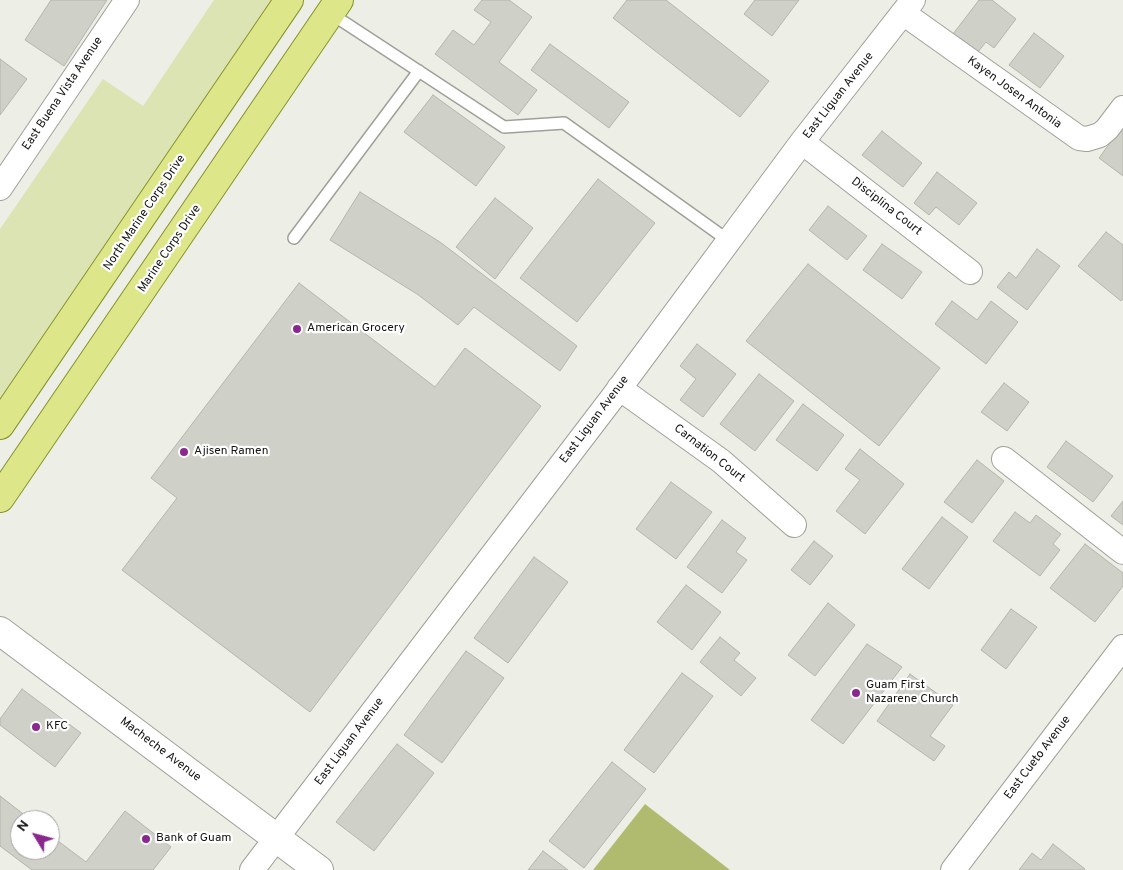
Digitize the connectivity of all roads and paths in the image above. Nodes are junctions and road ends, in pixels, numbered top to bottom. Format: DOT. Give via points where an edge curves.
graph roads {
  1 [pos="127,0"];
  2 [pos="289,0"];
  3 [pos="334,6"];
  4 [pos="908,7"];
  5 [pos="419,71"];
  6 [pos="1123,108"];
  7 [pos="802,142"];
  8 [pos="0,188"];
  9 [pos="294,238"];
  10 [pos="729,241"];
  11 [pos="970,272"];
  12 [pos="619,388"];
  13 [pos="0,425"];
  14 [pos="1004,459"];
  15 [pos="0,498"];
  16 [pos="794,525"];
  17 [pos="1123,552"];
  18 [pos="0,631"];
  19 [pos="1123,647"];
  20 [pos="276,838"];
  21 [pos="252,870"];
  22 [pos="319,870"];
  23 [pos="953,870"];
  1 -- 8 [label="street, East Buena Vista Avenue"];
  2 -- 13 [label="main road, North Marine Corps Drive"];
  3 -- 5 [label="lane"];
  3 -- 15 [label="main road, Marine Corps Drive"];
  4 -- 6 [label="street, Kayen Josen Antonia" via="1079,138 1100,135"];
  4 -- 7 [label="street, East Liguan Avenue"];
  5 -- 9 [label="lane"];
  5 -- 10 [label="lane" via="504,127 564,124"];
  7 -- 10 [label="street, East Liguan Avenue"];
  7 -- 11 [label="street, Disciplina Court"];
  10 -- 12 [label="street, East Liguan Avenue"];
  12 -- 16 [label="street, Carnation Court" via="721,461"];
  12 -- 20 [label="street, East Liguan Avenue"];
  14 -- 17 [label="street"];
  18 -- 20 [label="main road, Macheche Avenue"];
  19 -- 23 [label="street, East Cueto Avenue"];
  20 -- 21 [label="street, East Liguan Avenue"];
  20 -- 22 [label="main road, Macheche Avenue"];
}
